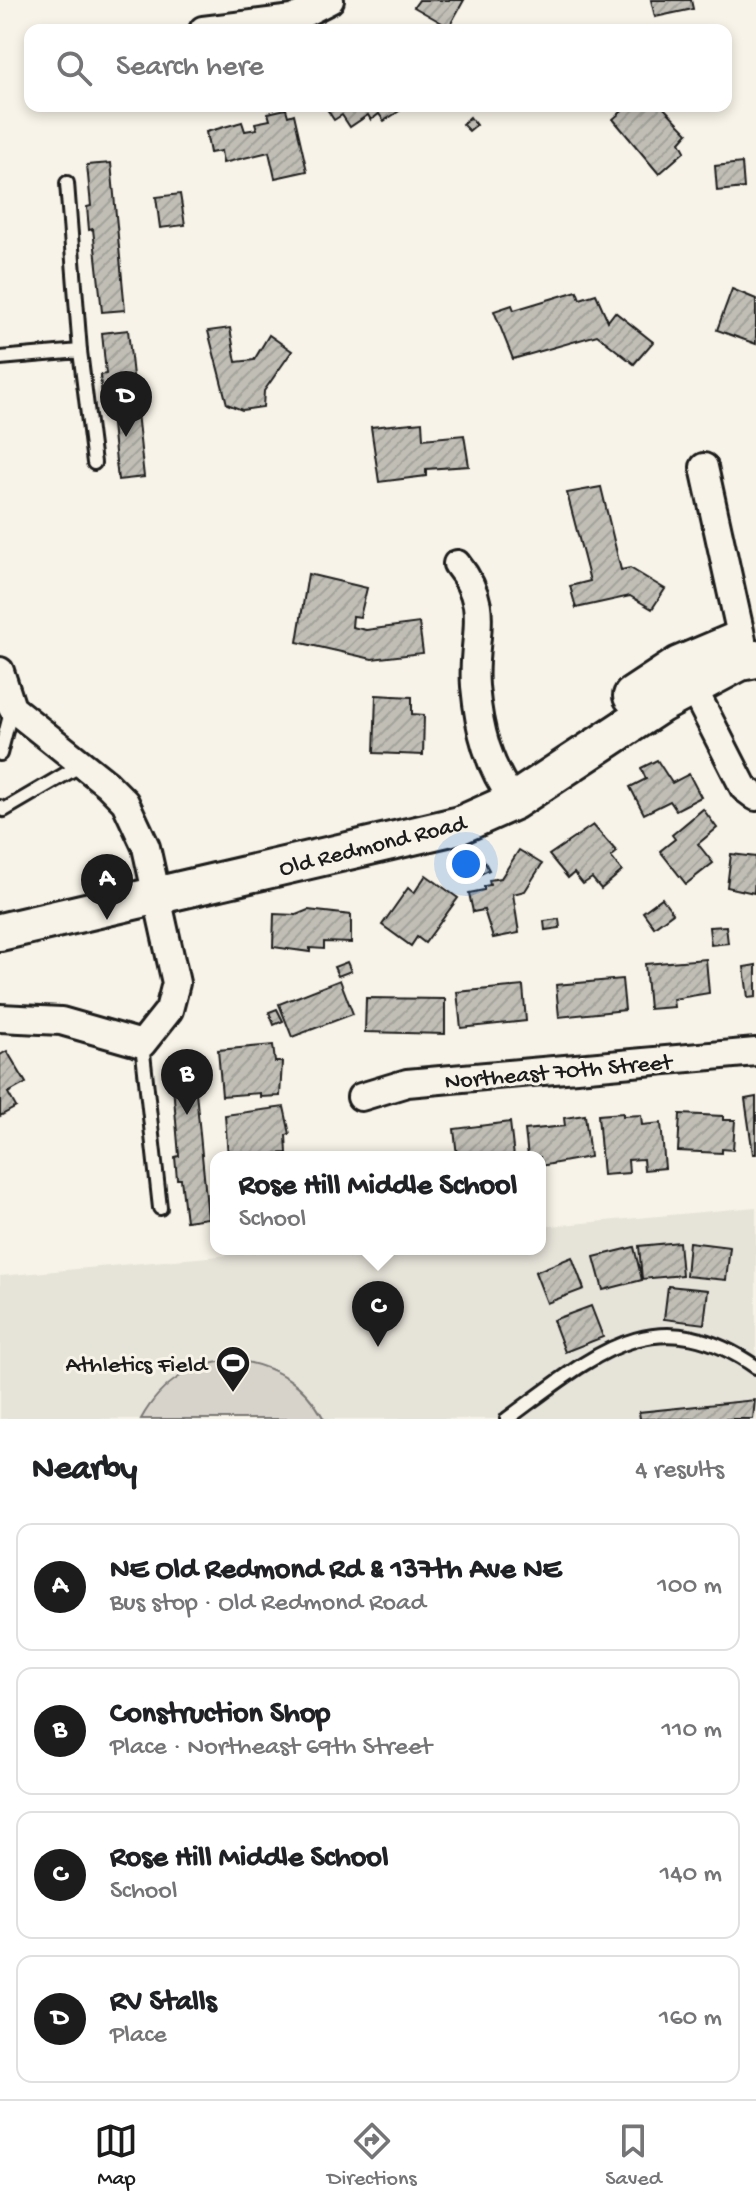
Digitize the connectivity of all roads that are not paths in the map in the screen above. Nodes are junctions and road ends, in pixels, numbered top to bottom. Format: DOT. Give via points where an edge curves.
graph roads {
  1 [pos="330,0"];
  2 [pos="252,24"];
  3 [pos="67,183"];
  4 [pos="80,351"];
  5 [pos="0,358"];
  6 [pos="94,463"];
  7 [pos="704,467"];
  8 [pos="457,564"];
  9 [pos="751,645"];
  10 [pos="0,671"];
  11 [pos="686,676"];
  12 [pos="12,708"];
  13 [pos="0,754"];
  14 [pos="84,763"];
  15 [pos="507,792"];
  16 [pos="756,797"];
  17 [pos="0,807"];
  18 [pos="154,886"];
  19 [pos="0,910"];
  20 [pos="0,932"];
  21 [pos="0,1018"];
  22 [pos="142,1044"];
  23 [pos="756,1052"];
  24 [pos="361,1097"];
  25 [pos="160,1208"];
  26 [pos="756,1367"];
  27 [pos="507,1419"];
  1 -- 2 [label="street" via="293,19"];
  3 -- 4 [label="lane"];
  4 -- 5 [label="lane"];
  4 -- 6 [label="lane"];
  7 -- 9 [label="street"];
  8 -- 15 [label="street" via="474,585 479,604 475,685 485,751"];
  9 -- 11 [label="main road, Old Redmond Road"];
  10 -- 12 [label="street"];
  11 -- 15 [label="main road, Old Redmond Road"];
  11 -- 16 [label="street" via="744,788"];
  12 -- 13 [label="lane"];
  12 -- 14 [label="street"];
  14 -- 17 [label="lane" via="4,810"];
  14 -- 18 [label="street" via="125,802 146,847"];
  15 -- 18 [label="main road, Old Redmond Road" via="462,799"];
  18 -- 19 [label="main road, Old Redmond Road"];
  18 -- 20 [label="main road, Old Redmond Road"];
  18 -- 22 [label="street" via="176,983 169,1010"];
  21 -- 22 [label="street" via="61,1021"];
  22 -- 25 [label="lane"];
  23 -- 24 [label="street, Northeast 70th Street" via="407,1083"];
  26 -- 27 [label="lane" via="704,1339 656,1336 599,1352"];
}
